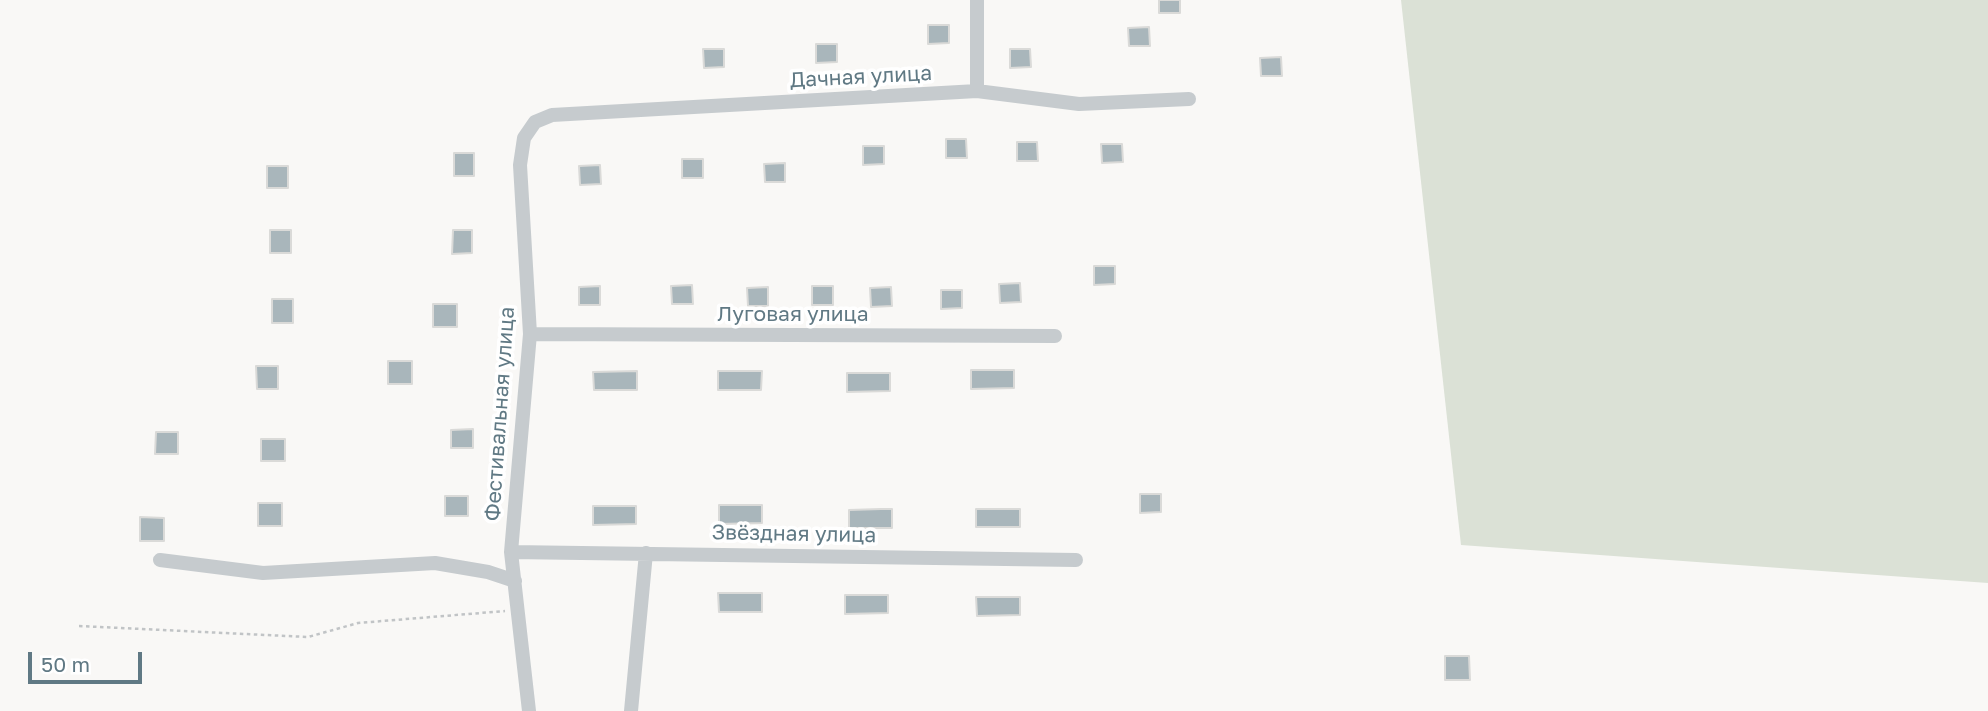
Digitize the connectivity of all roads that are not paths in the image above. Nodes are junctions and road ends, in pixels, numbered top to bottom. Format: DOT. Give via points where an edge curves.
graph roads {
  1 [pos="977,0"];
  2 [pos="977,91"];
  3 [pos="1189,99"];
  4 [pos="535,121"];
  5 [pos="530,334"];
  6 [pos="1055,336"];
  7 [pos="511,552"];
  8 [pos="646,553"];
  9 [pos="160,560"];
  10 [pos="1076,561"];
  11 [pos="515,581"];
  12 [pos="529,711"];
  13 [pos="631,711"];
  1 -- 2 [label="street"];
  2 -- 3 [label="street, Дачная улица" via="1079,104"];
  2 -- 4 [label="street, Дачная улица" via="552,115"];
  4 -- 5 [label="street, Фестивальная улица" via="524,138 520,165"];
  5 -- 6 [label="street, Луговая улица"];
  5 -- 7 [label="street, Фестивальная улица"];
  7 -- 8 [label="street, Звёздная улица"];
  7 -- 11 [label="street, Фестивальная улица"];
  8 -- 10 [label="street, Звёздная улица"];
  8 -- 13 [label="street"];
  9 -- 11 [label="street" via="263,573 435,562"];
  11 -- 12 [label="street, Фестивальная улица"];
}
